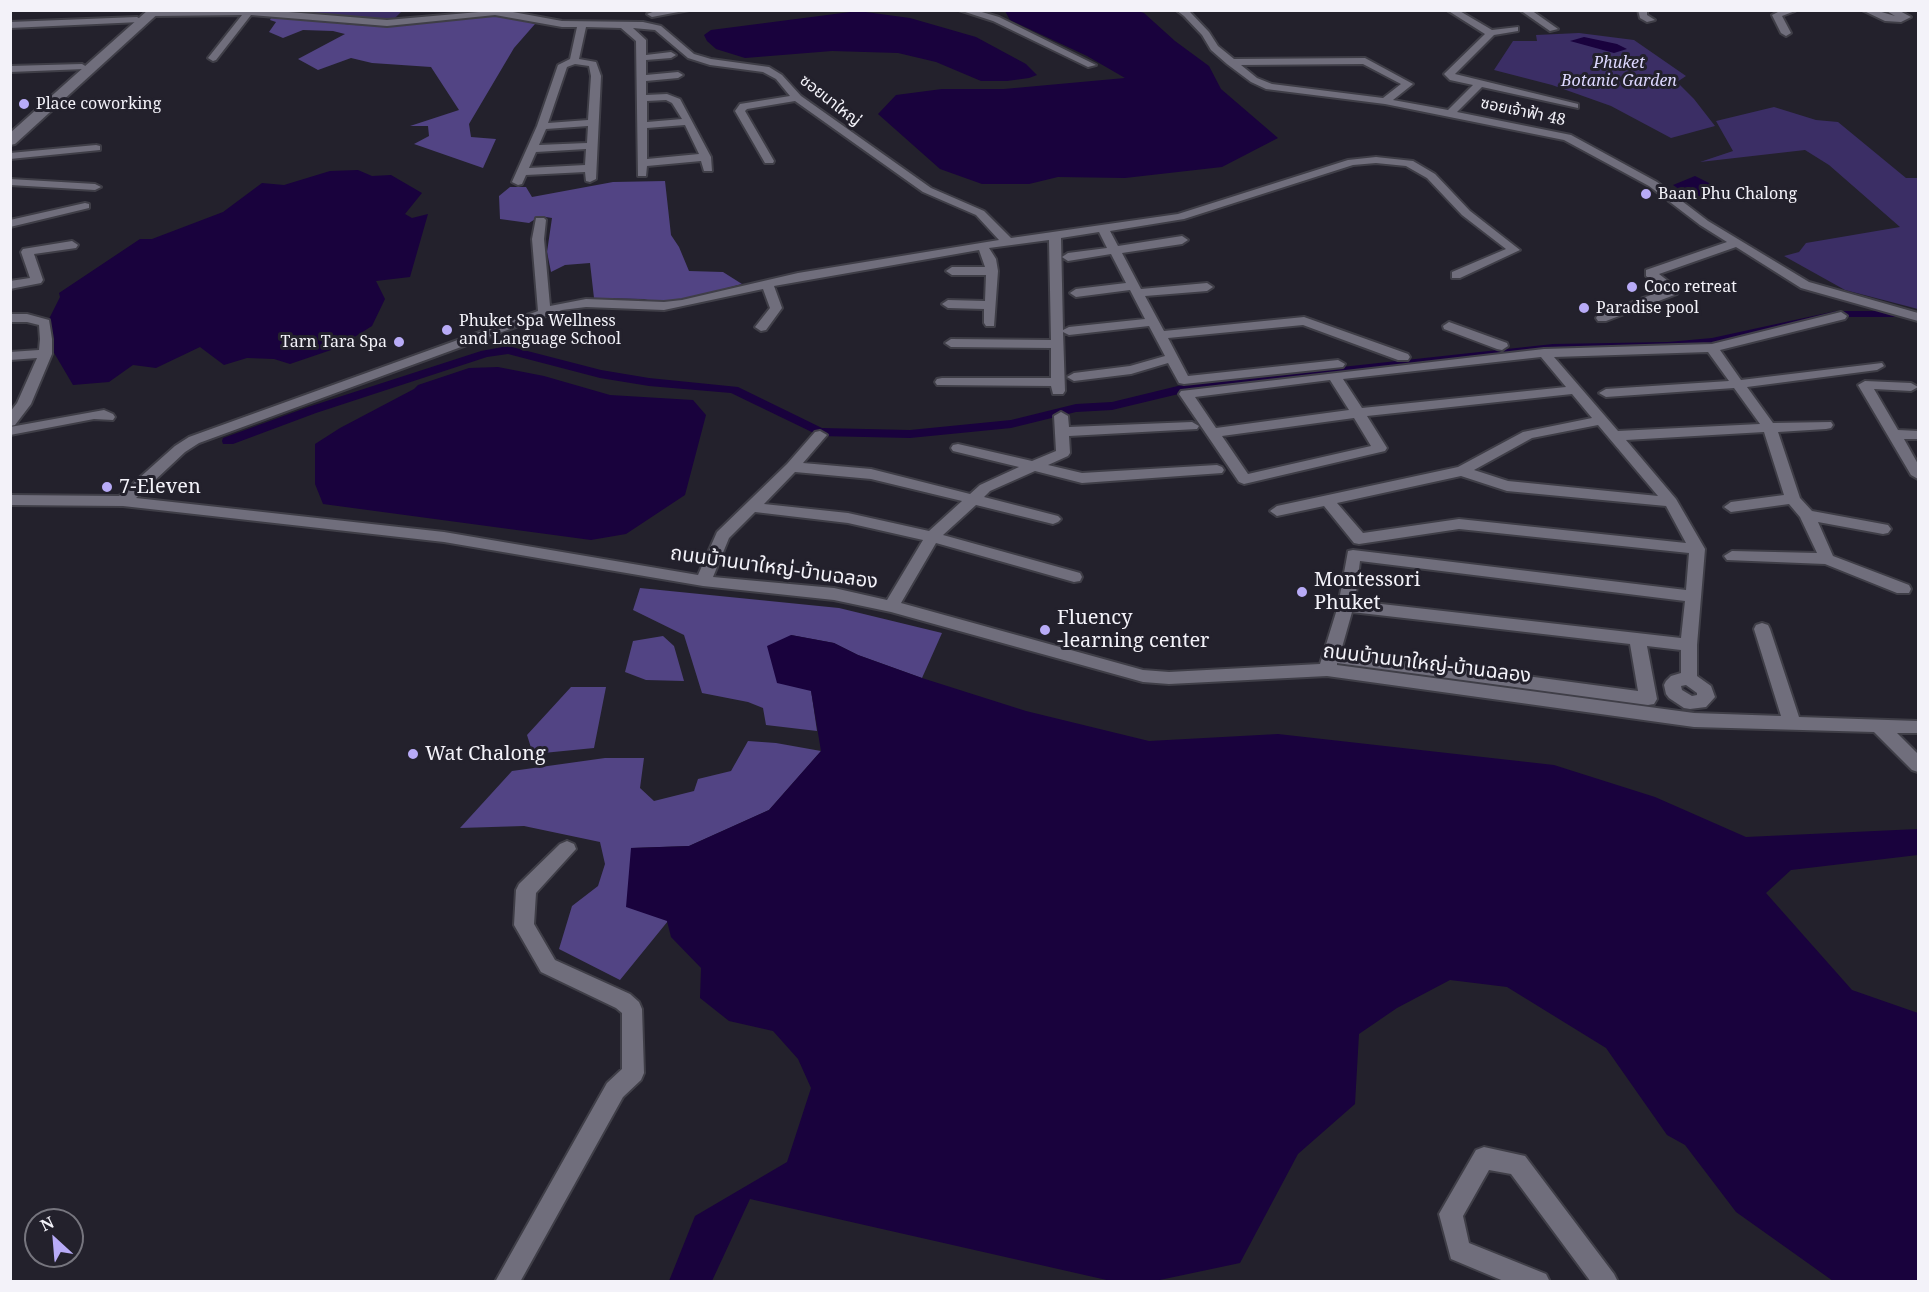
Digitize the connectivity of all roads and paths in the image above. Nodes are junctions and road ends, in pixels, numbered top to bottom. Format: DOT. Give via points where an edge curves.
graph roads {
  1 [pos="657,10"];
  2 [pos="685,10"];
  3 [pos="963,10"];
  4 [pos="1180,10"];
  5 [pos="1451,10"];
  6 [pos="1524,10"];
  7 [pos="1642,10"];
  8 [pos="1788,10"];
  9 [pos="1866,10"];
  10 [pos="1889,10"];
  11 [pos="249,12"];
  12 [pos="149,13"];
  13 [pos="1650,20"];
  14 [pos="582,24"];
  15 [pos="10,25"];
  16 [pos="624,25"];
  17 [pos="1515,29"];
  18 [pos="1553,29"];
  19 [pos="1491,33"];
  20 [pos="1786,33"];
  21 [pos="671,55"];
  22 [pos="213,58"];
  23 [pos="641,58"];
  24 [pos="574,61"];
  25 [pos="1230,62"];
  26 [pos="1091,65"];
  27 [pos="82,67"];
  28 [pos="10,69"];
  29 [pos="678,75"];
  30 [pos="642,78"];
  31 [pos="1480,84"];
  32 [pos="642,98"];
  33 [pos="797,98"];
  34 [pos="1385,101"];
  35 [pos="1574,106"];
  36 [pos="1450,114"];
  37 [pos="689,122"];
  38 [pos="593,123"];
  39 [pos="642,125"];
  40 [pos="542,126"];
  41 [pos="10,129"];
  42 [pos="10,141"];
  43 [pos="590,146"];
  44 [pos="96,148"];
  45 [pos="532,149"];
  46 [pos="10,156"];
  47 [pos="769,161"];
  48 [pos="10,182"];
  49 [pos="95,186"];
  50 [pos="84,206"];
  51 [pos="540,220"];
  52 [pos="10,224"];
  53 [pos="1103,229"];
  54 [pos="1055,236"];
  55 [pos="1182,240"];
  56 [pos="1008,242"];
  57 [pos="1737,243"];
  58 [pos="72,245"];
  59 [pos="982,246"];
  60 [pos="1115,250"];
  61 [pos="1068,257"];
  62 [pos="952,271"];
  63 [pos="992,272"];
  64 [pos="1456,275"];
  65 [pos="767,283"];
  66 [pos="10,285"];
  67 [pos="1207,287"];
  68 [pos="1136,290"];
  69 [pos="1076,293"];
  70 [pos="948,304"];
  71 [pos="991,305"];
  72 [pos="544,312"];
  73 [pos="1842,316"];
  74 [pos="1918,317"];
  75 [pos="10,318"];
  76 [pos="1602,318"];
  77 [pos="1153,322"];
  78 [pos="990,323"];
  79 [pos="1449,326"];
  80 [pos="761,327"];
  81 [pos="1069,331"];
  82 [pos="1160,335"];
  83 [pos="951,343"];
  84 [pos="1057,344"];
  85 [pos="1712,348"];
  86 [pos="1544,353"];
  87 [pos="45,354"];
  88 [pos="10,356"];
  89 [pos="1403,357"];
  90 [pos="1172,358"];
  91 [pos="1877,366"];
  92 [pos="1334,376"];
  93 [pos="1074,377"];
  94 [pos="942,382"];
  95 [pos="1739,384"];
  96 [pos="1911,387"];
  97 [pos="1575,390"];
  98 [pos="1606,393"];
  99 [pos="17,403"];
  100 [pos="1358,413"];
  101 [pos="108,417"];
  102 [pos="1600,420"];
  103 [pos="10,422"];
  104 [pos="1826,424"];
  105 [pos="1192,426"];
  106 [pos="1770,429"];
  107 [pos="10,431"];
  108 [pos="1213,433"];
  109 [pos="1894,434"];
  110 [pos="819,435"];
  111 [pos="1918,435"];
  112 [pos="1613,436"];
  113 [pos="958,448"];
  114 [pos="1033,466"];
  115 [pos="792,467"];
  116 [pos="1217,470"];
  117 [pos="1462,471"];
  118 [pos="1918,475"];
  119 [pos="10,500"];
  120 [pos="973,500"];
  121 [pos="1327,500"];
  122 [pos="1793,500"];
  123 [pos="123,501"];
  124 [pos="1671,501"];
  125 [pos="752,507"];
  126 [pos="1731,507"];
  127 [pos="1277,511"];
  128 [pos="1807,515"];
  129 [pos="1053,519"];
  130 [pos="1883,529"];
  131 [pos="932,537"];
  132 [pos="1697,549"];
  133 [pos="1732,556"];
  134 [pos="1827,559"];
  135 [pos="1074,577"];
  136 [pos="703,581"];
  137 [pos="1903,589"];
  138 [pos="1693,596"];
  139 [pos="891,606"];
  140 [pos="1346,606"];
  141 [pos="1762,629"];
  142 [pos="1638,640"];
  143 [pos="1689,645"];
  144 [pos="1329,663"];
  145 [pos="1692,712"];
  146 [pos="1792,723"];
  147 [pos="1878,725"];
  148 [pos="1918,727"];
  149 [pos="1918,765"];
  150 [pos="567,849"];
  151 [pos="507,1281"];
  152 [pos="1538,1281"];
  153 [pos="1606,1281"];
  1 -- 2 [label="street" via="652,14"];
  3 -- 26 [label="street" via="996,19"];
  4 -- 25 [label="street, ซอยเจ้าฟ้า 48"];
  5 -- 19 [label="street"];
  6 -- 18 [label="street"];
  7 -- 13 [label="street"];
  8 -- 20 [label="street" via="1777,15"];
  9 -- 10 [label="street" via="1885,18 1905,17"];
  11 -- 12 [label="street, ซอยนาใหญ่"];
  11 -- 14 [label="street, ซอยนาใหญ่" via="387,23 495,12"];
  11 -- 22 [label="street"];
  12 -- 15 [label="street, ซอยนาใหญ่"];
  12 -- 27 [label="main road"];
  12 -- 42 [label="main road"];
  14 -- 16 [label="street, ซอยนาใหญ่"];
  14 -- 24 [label="street"];
  16 -- 23 [label="street" via="641,40"];
  16 -- 33 [label="street, ซอยนาใหญ่" via="658,28 691,56 710,62 766,69 779,77"];
  17 -- 19 [label="street"];
  19 -- 31 [label="street" via="1449,74"];
  21 -- 23 [label="street"];
  23 -- 30 [label="street"];
  24 -- 38 [label="street" via="595,67"];
  24 -- 40 [label="street" via="563,65"];
  25 -- 34 [label="street, ซอยเจ้าฟ้า 48" via="1270,87"];
  25 -- 34 [label="street" via="1365,61 1408,84"];
  27 -- 28 [label="street"];
  27 -- 41 [label="main road"];
  29 -- 30 [label="street"];
  30 -- 32 [label="street"];
  31 -- 35 [label="street"];
  31 -- 36 [label="street"];
  32 -- 37 [label="street" via="673,98"];
  32 -- 39 [label="street"];
  33 -- 47 [label="street" via="744,106 740,111"];
  33 -- 56 [label="street, ซอยนาใหญ่" via="927,190 980,213"];
  34 -- 36 [label="street, ซอยเจ้าฟ้า 48"];
  36 -- 57 [label="street, ซอยเจ้าฟ้า 48" via="1567,137 1653,184"];
  37 -- 39 [label="street"];
  37 -- 39 [label="street" via="707,163 642,168"];
  38 -- 40 [label="street"];
  38 -- 43 [label="street"];
  40 -- 45 [label="street"];
  43 -- 45 [label="street"];
  43 -- 45 [label="street" via="590,173 521,177"];
  44 -- 46 [label="street"];
  48 -- 49 [label="street"];
  50 -- 52 [label="street"];
  51 -- 72 [label="street"];
  53 -- 54 [label="street"];
  53 -- 60 [label="street"];
  53 -- 64 [label="street" via="1180,217 1352,162 1398,161 1431,176 1466,213 1514,250"];
  54 -- 56 [label="street"];
  54 -- 84 [label="street"];
  55 -- 60 [label="street"];
  56 -- 59 [label="street"];
  57 -- 74 [label="street, ซอยเจ้าฟ้า 48" via="1805,285"];
  57 -- 76 [label="street" via="1650,273 1673,291"];
  58 -- 66 [label="street" via="27,252 37,280"];
  59 -- 63 [label="street"];
  59 -- 65 [label="street"];
  60 -- 61 [label="street"];
  60 -- 68 [label="street"];
  62 -- 63 [label="street"];
  63 -- 71 [label="street"];
  65 -- 72 [label="street" via="682,304 586,303"];
  65 -- 80 [label="street" via="776,308"];
  67 -- 68 [label="street"];
  68 -- 69 [label="street"];
  68 -- 77 [label="street"];
  70 -- 71 [label="street"];
  71 -- 78 [label="street"];
  72 -- 123 [label="street" via="194,440"];
  73 -- 85 [label="street"];
  75 -- 87 [label="street" via="45,322"];
  77 -- 81 [label="street"];
  77 -- 82 [label="street"];
  79 -- 89 [label="street" via="1508,346"];
  82 -- 89 [label="street" via="1304,321"];
  82 -- 90 [label="street"];
  83 -- 84 [label="street"];
  84 -- 94 [label="street" via="1058,386"];
  85 -- 86 [label="street"];
  85 -- 95 [label="street"];
  86 -- 92 [label="street"];
  86 -- 97 [label="street"];
  87 -- 88 [label="street"];
  87 -- 99 [label="street"];
  89 -- 90 [label="street" via="1184,380"];
  90 -- 93 [label="street" via="1131,370"];
  91 -- 95 [label="street"];
  92 -- 100 [label="street"];
  92 -- 108 [label="street" via="1186,393"];
  95 -- 98 [label="street"];
  95 -- 106 [label="street"];
  96 -- 109 [label="street" via="1865,385"];
  97 -- 100 [label="street"];
  97 -- 102 [label="street"];
  99 -- 103 [label="street"];
  100 -- 108 [label="street"];
  100 -- 108 [label="street" via="1380,448 1244,479"];
  101 -- 107 [label="street" via="94,415"];
  102 -- 112 [label="street"];
  102 -- 117 [label="street" via="1528,435"];
  104 -- 106 [label="street"];
  105 -- 114 [label="street" via="1061,424 1063,453"];
  106 -- 112 [label="street"];
  106 -- 122 [label="street"];
  109 -- 111 [label="street"];
  109 -- 118 [label="street"];
  110 -- 115 [label="street"];
  112 -- 124 [label="street"];
  113 -- 114 [label="street"];
  114 -- 116 [label="street" via="1082,478"];
  114 -- 120 [label="street" via="985,488"];
  115 -- 120 [label="street" via="871,474"];
  115 -- 125 [label="street"];
  117 -- 121 [label="street"];
  117 -- 124 [label="street" via="1507,486"];
  119 -- 123 [label="street, ถนนบ้านนาใหญ่-บ้านฉลอง"];
  120 -- 129 [label="street"];
  120 -- 131 [label="street"];
  121 -- 127 [label="street"];
  121 -- 132 [label="street" via="1359,539 1459,524"];
  122 -- 126 [label="street"];
  122 -- 128 [label="street"];
  123 -- 136 [label="street, ถนนบ้านนาใหญ่-บ้านฉลอง" via="444,537"];
  124 -- 132 [label="street"];
  125 -- 131 [label="street" via="848,518"];
  125 -- 136 [label="street" via="722,536"];
  128 -- 130 [label="street"];
  128 -- 134 [label="street"];
  131 -- 135 [label="street"];
  131 -- 139 [label="street"];
  132 -- 138 [label="street"];
  133 -- 134 [label="street"];
  134 -- 137 [label="street"];
  136 -- 139 [label="street, ถนนบ้านนาใหญ่-บ้านฉลอง" via="834,594"];
  138 -- 140 [label="street" via="1353,555"];
  138 -- 143 [label="street"];
  139 -- 144 [label="street, ถนนบ้านนาใหญ่-บ้านฉลอง" via="1143,676 1169,678"];
  140 -- 142 [label="street"];
  140 -- 144 [label="street"];
  141 -- 146 [label="street"];
  142 -- 143 [label="street"];
  142 -- 144 [label="street" via="1648,699"];
  143 -- 145 [label="street" via="1689,679 1704,690 1706,697"];
  144 -- 145 [label="street, ถนนบ้านนาใหญ่-บ้านฉลอง"];
  145 -- 146 [label="street, ถนนบ้านนาใหญ่-บ้านฉลอง"];
  146 -- 147 [label="street, ถนนบ้านนาใหญ่-บ้านฉลอง"];
  147 -- 148 [label="street, ถนนบ้านนาใหญ่-บ้านฉลอง"];
  147 -- 149 [label="street"];
  150 -- 151 [label="street" via="526,890 524,925 548,966 623,1000 632,1009 633,1074 615,1090"];
  152 -- 153 [label="street" via="1460,1251 1451,1214 1484,1158 1517,1164"];
}
